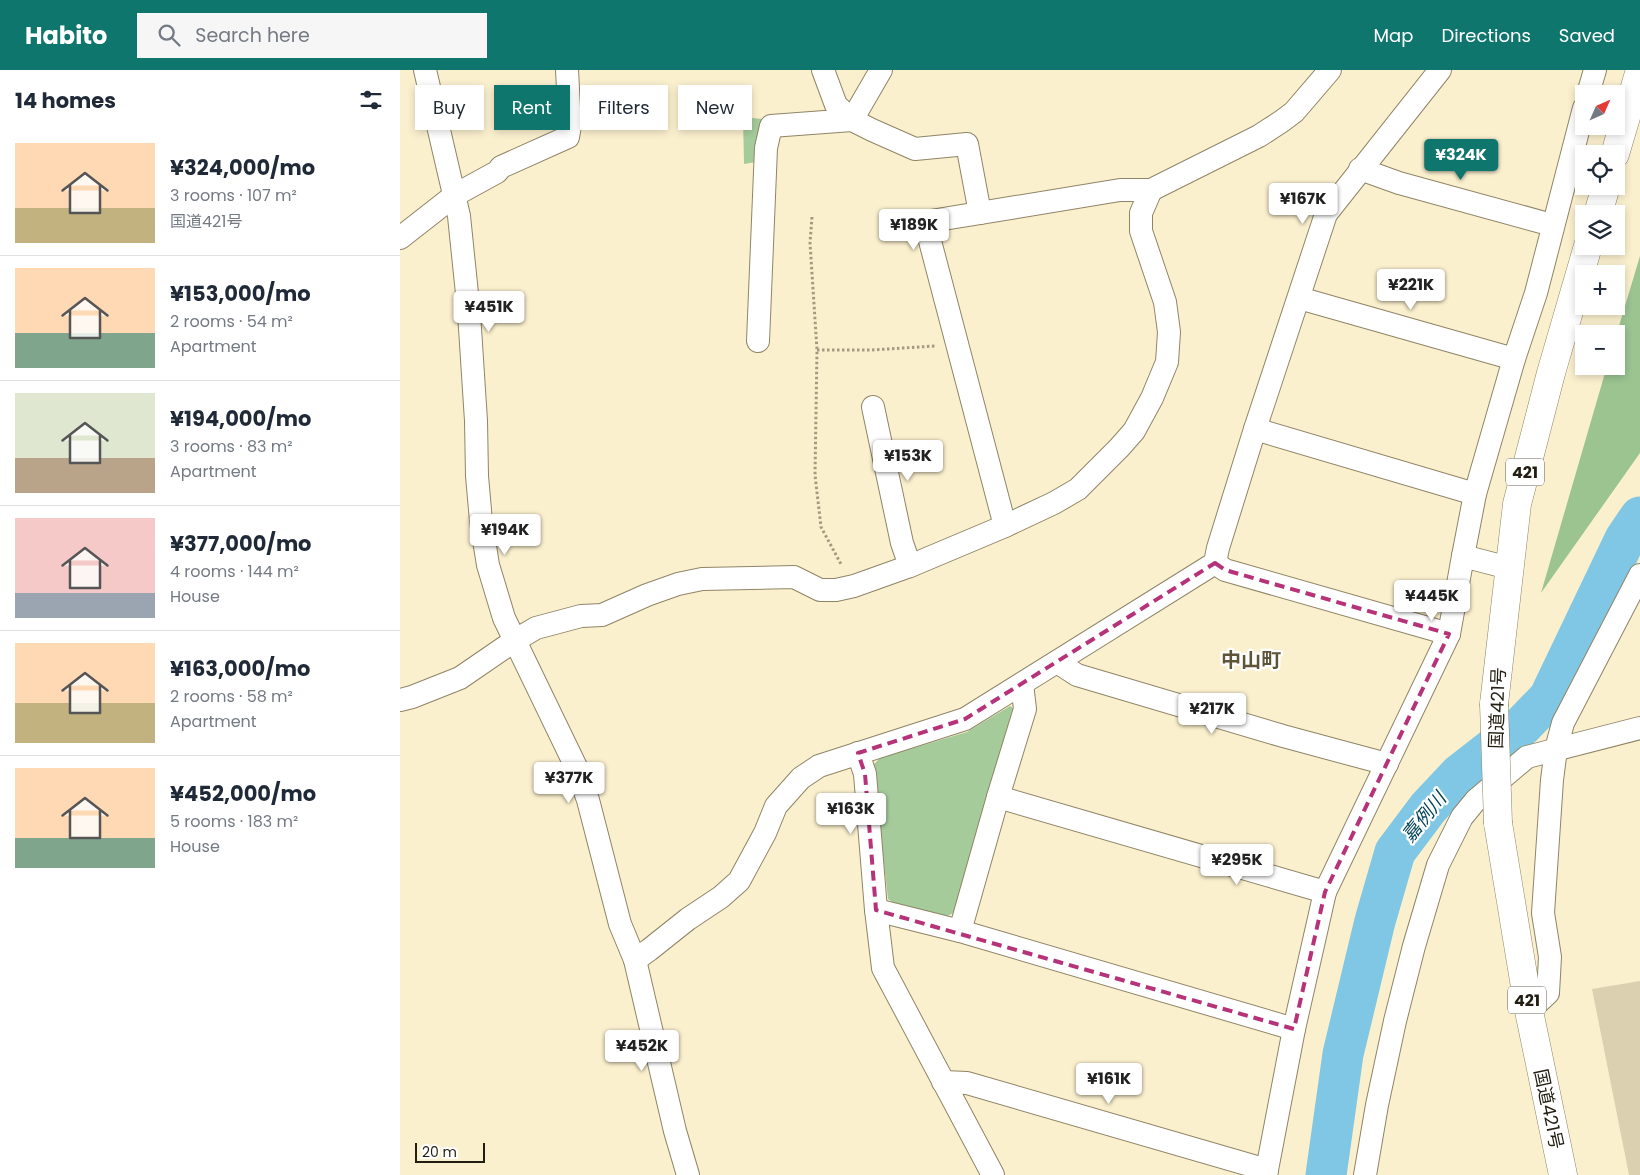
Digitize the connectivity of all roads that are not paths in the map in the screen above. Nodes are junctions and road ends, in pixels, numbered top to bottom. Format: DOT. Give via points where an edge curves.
graph roads {
  1 [pos="425,70"];
  2 [pos="567,70"];
  3 [pos="823,70"];
  4 [pos="881,70"];
  5 [pos="1330,70"];
  6 [pos="1440,70"];
  7 [pos="1595,70"];
  8 [pos="1640,70"];
  9 [pos="1591,85"];
  10 [pos="852,120"];
  11 [pos="1577,135"];
  12 [pos="1618,145"];
  13 [pos="1360,170"];
  14 [pos="1151,190"];
  15 [pos="455,195"];
  16 [pos="980,213"];
  17 [pos="1552,225"];
  18 [pos="400,238"];
  19 [pos="1585,255"];
  20 [pos="1299,298"];
  21 [pos="758,341"];
  22 [pos="1514,359"];
  23 [pos="873,407"];
  24 [pos="1255,429"];
  25 [pos="1474,494"];
  26 [pos="1005,526"];
  27 [pos="1463,556"];
  28 [pos="1215,563"];
  29 [pos="910,566"];
  30 [pos="1509,568"];
  31 [pos="1640,575"];
  32 [pos="1449,634"];
  33 [pos="514,641"];
  34 [pos="1056,662"];
  35 [pos="1022,684"];
  36 [pos="400,700"];
  37 [pos="1640,728"];
  38 [pos="1556,749"];
  39 [pos="858,753"];
  40 [pos="1387,764"];
  41 [pos="998,797"];
  42 [pos="1324,892"];
  43 [pos="876,910"];
  44 [pos="960,931"];
  45 [pos="635,960"];
  46 [pos="1529,1012"];
  47 [pos="1294,1029"];
  48 [pos="943,1082"];
  49 [pos="1267,1172"];
  50 [pos="688,1175"];
  51 [pos="993,1175"];
  52 [pos="1365,1175"];
  53 [pos="1563,1175"];
  1 -- 15 [label="street"];
  2 -- 15 [label="street" via="568,137 501,167"];
  3 -- 10 [label="street" via="836,105"];
  4 -- 10 [label="street"];
  5 -- 14 [label="street" via="1294,112 1282,121 1259,136"];
  6 -- 13 [label="street"];
  7 -- 9 [label="street"];
  8 -- 12 [label="highway"];
  10 -- 16 [label="street" via="915,149 967,144"];
  10 -- 21 [label="street" via="771,126 766,148"];
  11 -- 17 [label="street"];
  13 -- 17 [label="street"];
  13 -- 20 [label="street" via="1326,214"];
  14 -- 16 [label="street" via="1120,190"];
  14 -- 26 [label="street" via="1141,213 1141,231 1165,302 1169,332 1167,362 1152,398 1134,431 1078,489"];
  15 -- 18 [label="street"];
  15 -- 33 [label="street" via="469,313 481,521 488,565"];
  16 -- 26 [label="street" via="926,222"];
  17 -- 22 [label="street" via="1536,293"];
  19 -- 30 [label="highway, 国道421号 / 421" via="1517,504"];
  20 -- 22 [label="street"];
  20 -- 24 [label="street"];
  22 -- 25 [label="street"];
  23 -- 29 [label="street" via="902,543"];
  24 -- 25 [label="street"];
  24 -- 28 [label="street"];
  25 -- 27 [label="street"];
  26 -- 29 [label="street"];
  27 -- 30 [label="street"];
  27 -- 32 [label="street"];
  28 -- 32 [label="street" via="1225,570"];
  28 -- 34 [label="street"];
  29 -- 33 [label="street" via="836,590 820,590 794,577 702,579 662,589 602,615 581,616 536,628"];
  30 -- 46 [label="highway, 国道421号 / 421, bridge" via="1494,704 1498,823"];
  31 -- 38 [label="street" via="1563,723"];
  32 -- 40 [label="street"];
  33 -- 36 [label="street" via="460,678"];
  33 -- 45 [label="street" via="577,769 620,924"];
  34 -- 35 [label="street"];
  34 -- 40 [label="street" via="1077,676"];
  35 -- 39 [label="street" via="965,719"];
  35 -- 41 [label="street" via="1025,709"];
  37 -- 38 [label="street"];
  38 -- 46 [label="street" via="1543,913 1550,957 1548,993"];
  38 -- 52 [label="street" via="1527,757 1476,800 1462,817 1438,865 1395,1021"];
  39 -- 43 [label="street" via="865,774"];
  39 -- 45 [label="street" via="819,766 801,778 776,806 739,881"];
  40 -- 42 [label="street"];
  41 -- 42 [label="street"];
  41 -- 44 [label="street"];
  42 -- 47 [label="street"];
  43 -- 44 [label="street"];
  43 -- 48 [label="street" via="883,968"];
  44 -- 47 [label="street"];
  45 -- 50 [label="street"];
  46 -- 53 [label="highway, 国道421号 / 421"];
  47 -- 49 [label="street"];
  48 -- 49 [label="street" via="967,1083"];
  48 -- 51 [label="street"];
}
